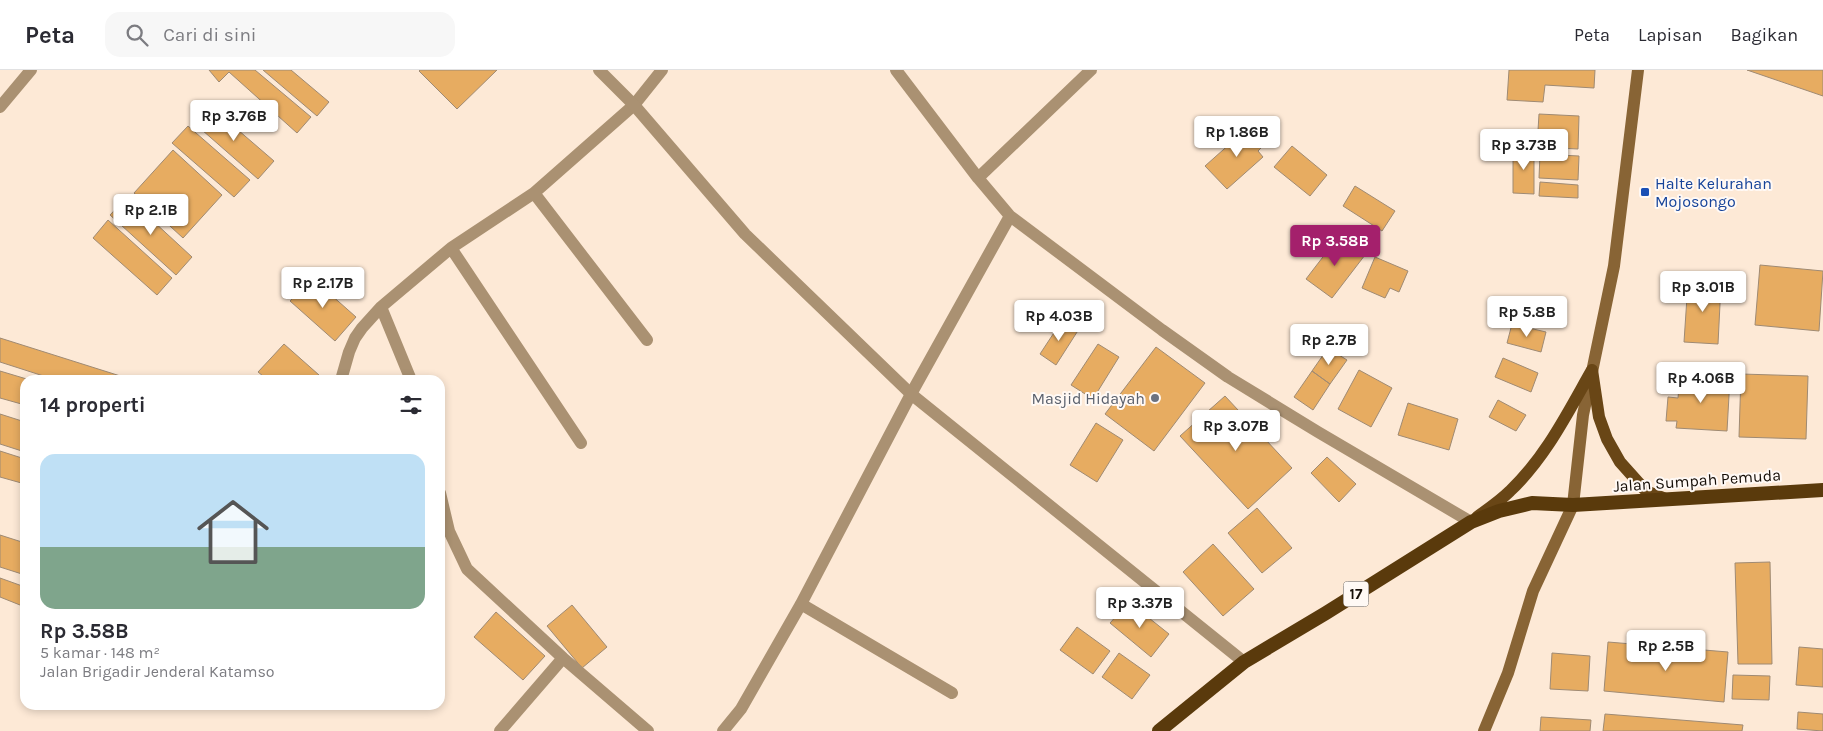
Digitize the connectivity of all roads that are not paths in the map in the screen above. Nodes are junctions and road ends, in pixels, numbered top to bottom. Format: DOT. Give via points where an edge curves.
graph roads {
  1 [pos="31,70"];
  2 [pos="599,70"];
  3 [pos="662,70"];
  4 [pos="896,70"];
  5 [pos="1090,70"];
  6 [pos="1638,70"];
  7 [pos="634,105"];
  8 [pos="0,107"];
  9 [pos="978,178"];
  10 [pos="534,193"];
  11 [pos="1010,216"];
  12 [pos="451,248"];
  13 [pos="381,307"];
  14 [pos="647,340"];
  15 [pos="1592,370"];
  16 [pos="343,375"];
  17 [pos="409,375"];
  18 [pos="911,394"];
  19 [pos="581,443"];
  20 [pos="1823,490"];
  21 [pos="1668,500"];
  22 [pos="1573,506"];
  23 [pos="445,515"];
  24 [pos="1471,522"];
  25 [pos="801,604"];
  26 [pos="563,658"];
  27 [pos="1244,662"];
  28 [pos="952,693"];
  29 [pos="500,731"];
  30 [pos="648,731"];
  31 [pos="723,731"];
  32 [pos="1159,731"];
  33 [pos="1484,731"];
  1 -- 8 [label="street"];
  2 -- 7 [label="street"];
  3 -- 7 [label="street"];
  4 -- 9 [label="street"];
  5 -- 9 [label="street"];
  6 -- 15 [label="main road" via="1614,266"];
  7 -- 10 [label="street"];
  7 -- 18 [label="street" via="745,234"];
  9 -- 11 [label="street"];
  10 -- 12 [label="street"];
  10 -- 14 [label="street"];
  11 -- 18 [label="street"];
  11 -- 24 [label="street" via="1228,377"];
  12 -- 13 [label="street"];
  12 -- 19 [label="street"];
  13 -- 16 [label="street" via="355,338"];
  13 -- 17 [label="street"];
  15 -- 21 [label="main road" via="1599,417 1620,462 1646,491"];
  15 -- 22 [label="main road" via="1582,415"];
  15 -- 24 [label="main road" via="1553,440 1532,468 1510,492"];
  18 -- 25 [label="street"];
  18 -- 27 [label="street"];
  20 -- 21 [label="highway, Jalan Sumpah Pemuda / 17"];
  21 -- 22 [label="highway, Jalan Sumpah Pemuda / 17"];
  22 -- 24 [label="highway, 17" via="1532,503"];
  22 -- 33 [label="main road" via="1533,592 1508,673"];
  23 -- 26 [label="street" via="467,569"];
  24 -- 27 [label="highway, 17"];
  25 -- 28 [label="street"];
  25 -- 31 [label="street" via="742,709"];
  26 -- 29 [label="street"];
  26 -- 30 [label="street"];
  27 -- 32 [label="highway, 17"];
}
